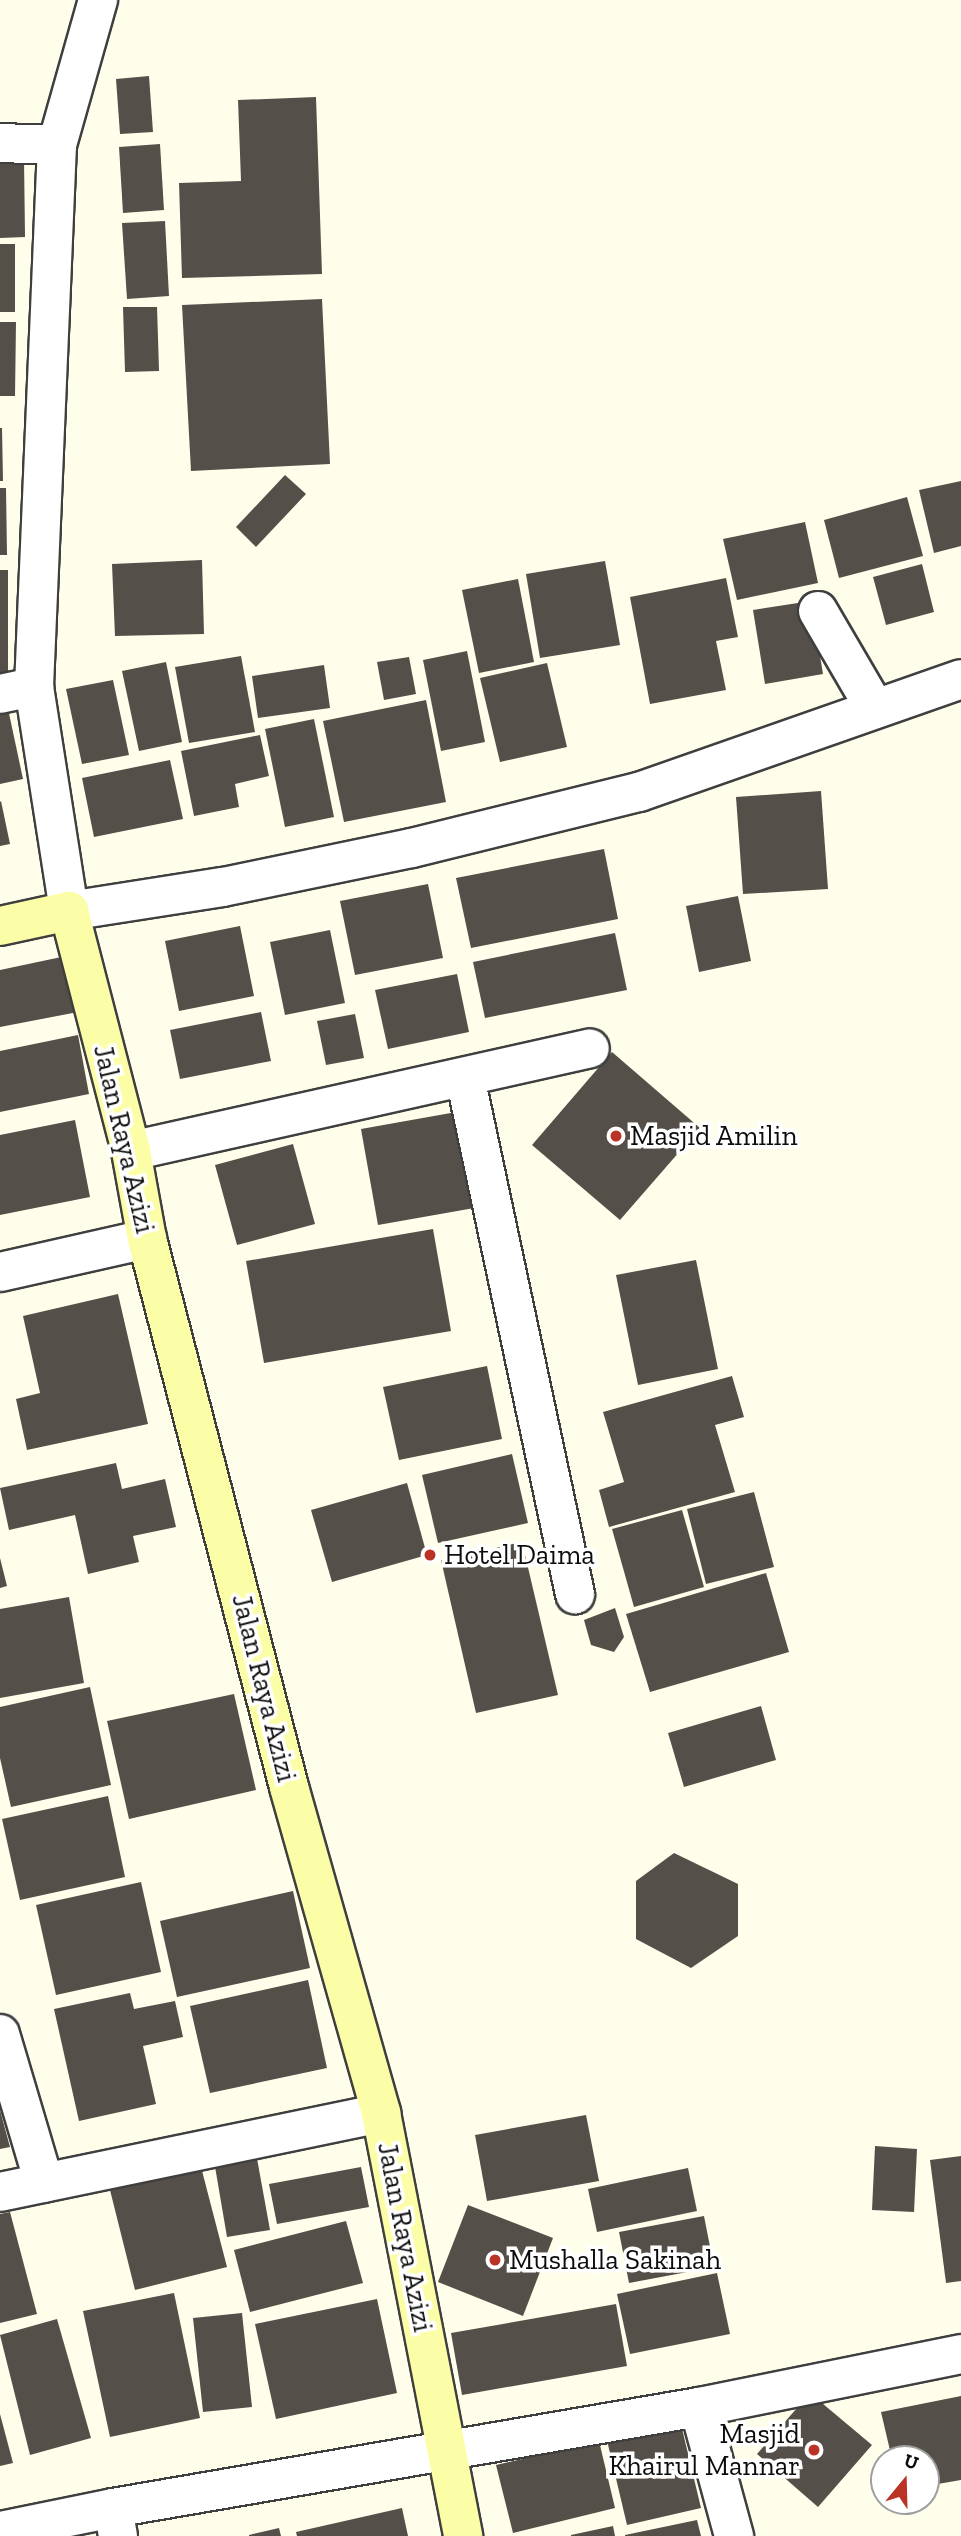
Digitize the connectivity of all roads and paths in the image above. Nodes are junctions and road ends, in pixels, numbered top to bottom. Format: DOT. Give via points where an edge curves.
graph roads {
  1 [pos="98,0"];
  2 [pos="0,143"];
  3 [pos="57,145"];
  4 [pos="818,611"];
  5 [pos="961,679"];
  6 [pos="17,691"];
  7 [pos="874,707"];
  8 [pos="69,911"];
  9 [pos="0,926"];
  10 [pos="590,1048"];
  11 [pos="464,1077"];
  12 [pos="131,1151"];
  13 [pos="147,1239"];
  14 [pos="0,1272"];
  15 [pos="575,1594"];
  16 [pos="0,2034"];
  17 [pos="381,2113"];
  18 [pos="44,2183"];
  19 [pos="0,2192"];
  20 [pos="961,2354"];
  21 [pos="699,2407"];
  22 [pos="447,2451"];
  23 [pos="115,2522"];
  24 [pos="0,2531"];
  25 [pos="463,2536"];
  26 [pos="734,2536"];
  1 -- 3 [label="street"];
  2 -- 3 [label="street"];
  3 -- 6 [label="street"];
  4 -- 7 [label="street"];
  5 -- 7 [label="street"];
  6 -- 8 [label="street"];
  7 -- 8 [label="street" via="639,792 412,848 223,887"];
  8 -- 9 [label="street"];
  8 -- 12 [label="street, Jalan Raya Azizi"];
  10 -- 11 [label="street"];
  11 -- 12 [label="street"];
  11 -- 15 [label="street"];
  12 -- 13 [label="street, Jalan Raya Azizi"];
  13 -- 14 [label="street"];
  13 -- 17 [label="street, Jalan Raya Azizi" via="289,1787"];
  16 -- 18 [label="street"];
  17 -- 18 [label="street"];
  17 -- 22 [label="street, Jalan Raya Azizi"];
  18 -- 19 [label="street"];
  20 -- 21 [label="street"];
  21 -- 22 [label="street"];
  21 -- 26 [label="street"];
  22 -- 23 [label="street"];
  22 -- 25 [label="street, Jalan Raya Azizi"];
  23 -- 24 [label="street"];
}
